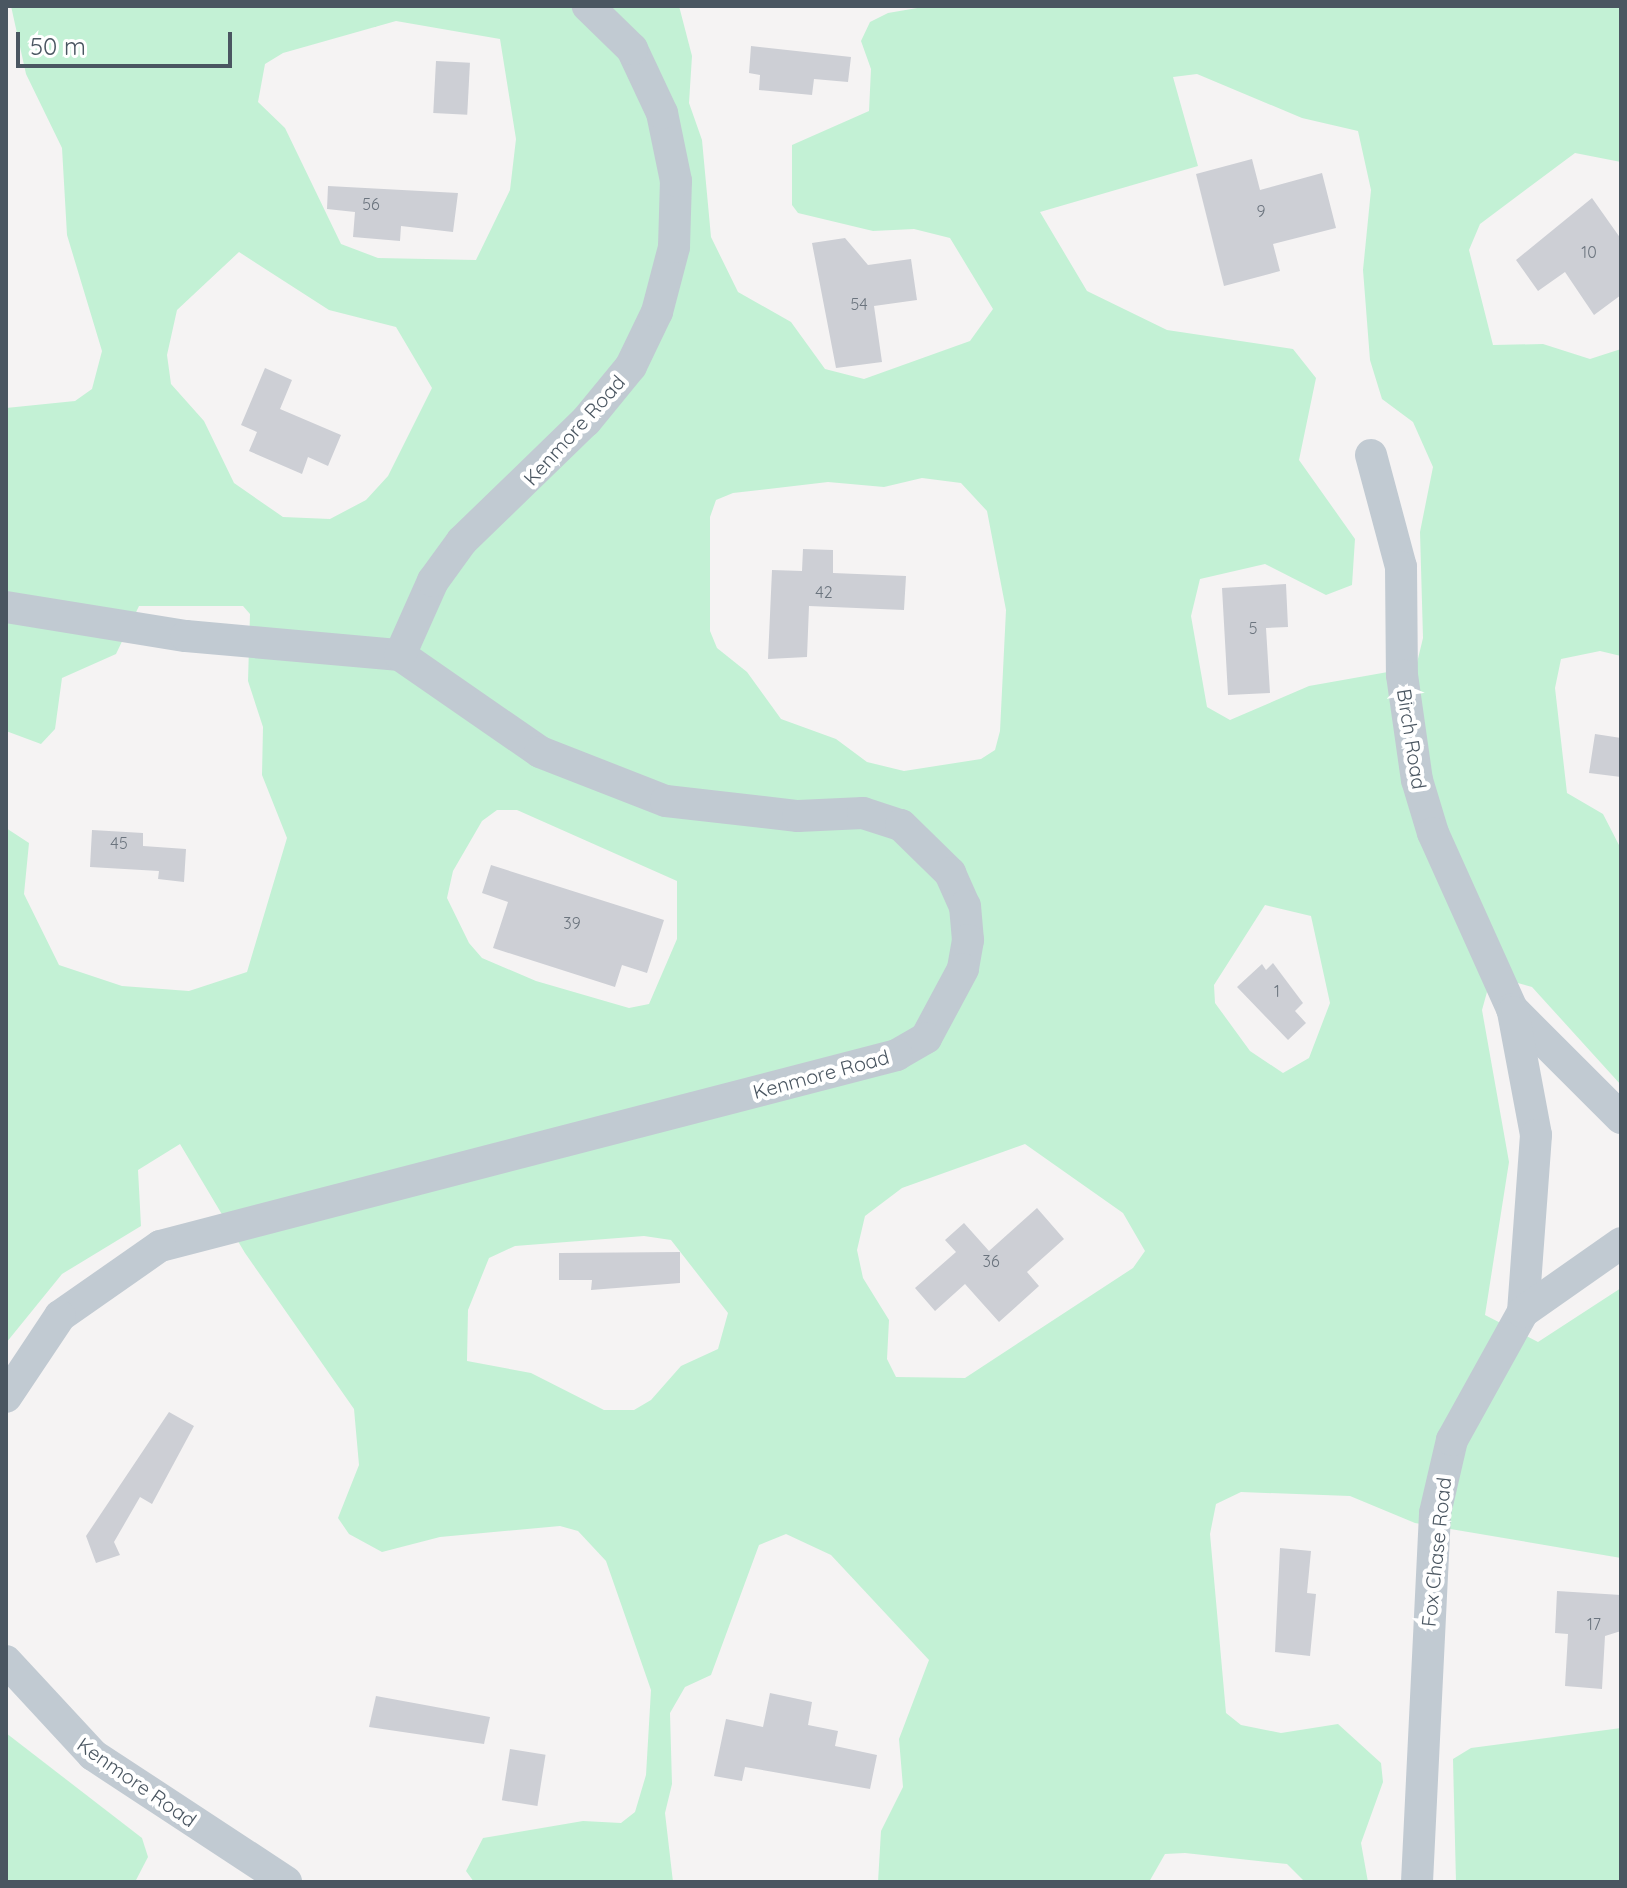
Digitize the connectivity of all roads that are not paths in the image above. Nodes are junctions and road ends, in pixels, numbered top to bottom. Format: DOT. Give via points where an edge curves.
graph roads {
  1 [pos="588,6"];
  2 [pos="1371,455"];
  3 [pos="6,607"];
  4 [pos="400,655"];
  5 [pos="1512,1009"];
  6 [pos="1621,1118"];
  7 [pos="1621,1243"];
  8 [pos="1523,1312"];
  9 [pos="6,1397"];
  10 [pos="6,1661"];
  11 [pos="286,1882"];
  12 [pos="1417,1882"];
  1 -- 4 [label="street, Kenmore Road" via="632,49 662,113 676,181 674,247 657,312 631,366 586,421 462,541 433,581"];
  2 -- 5 [label="street, Birch Road" via="1401,567 1402,675 1417,780 1459,897"];
  3 -- 4 [label="street, Kenmore Road" via="186,636"];
  4 -- 9 [label="street, Kenmore Road" via="540,752 666,801 784,815 863,813 901,825 930,847 965,906 963,969 945,1008 926,1038 897,1055 160,1246 60,1316"];
  5 -- 6 [label="street, Birch Road"];
  5 -- 8 [label="street, Birch Road" via="1536,1135"];
  7 -- 8 [label="street, Fox Chase Road"];
  8 -- 12 [label="street, Fox Chase Road" via="1472,1398 1440,1481"];
  10 -- 11 [label="street, Kenmore Road" via="93,1755"];
}
